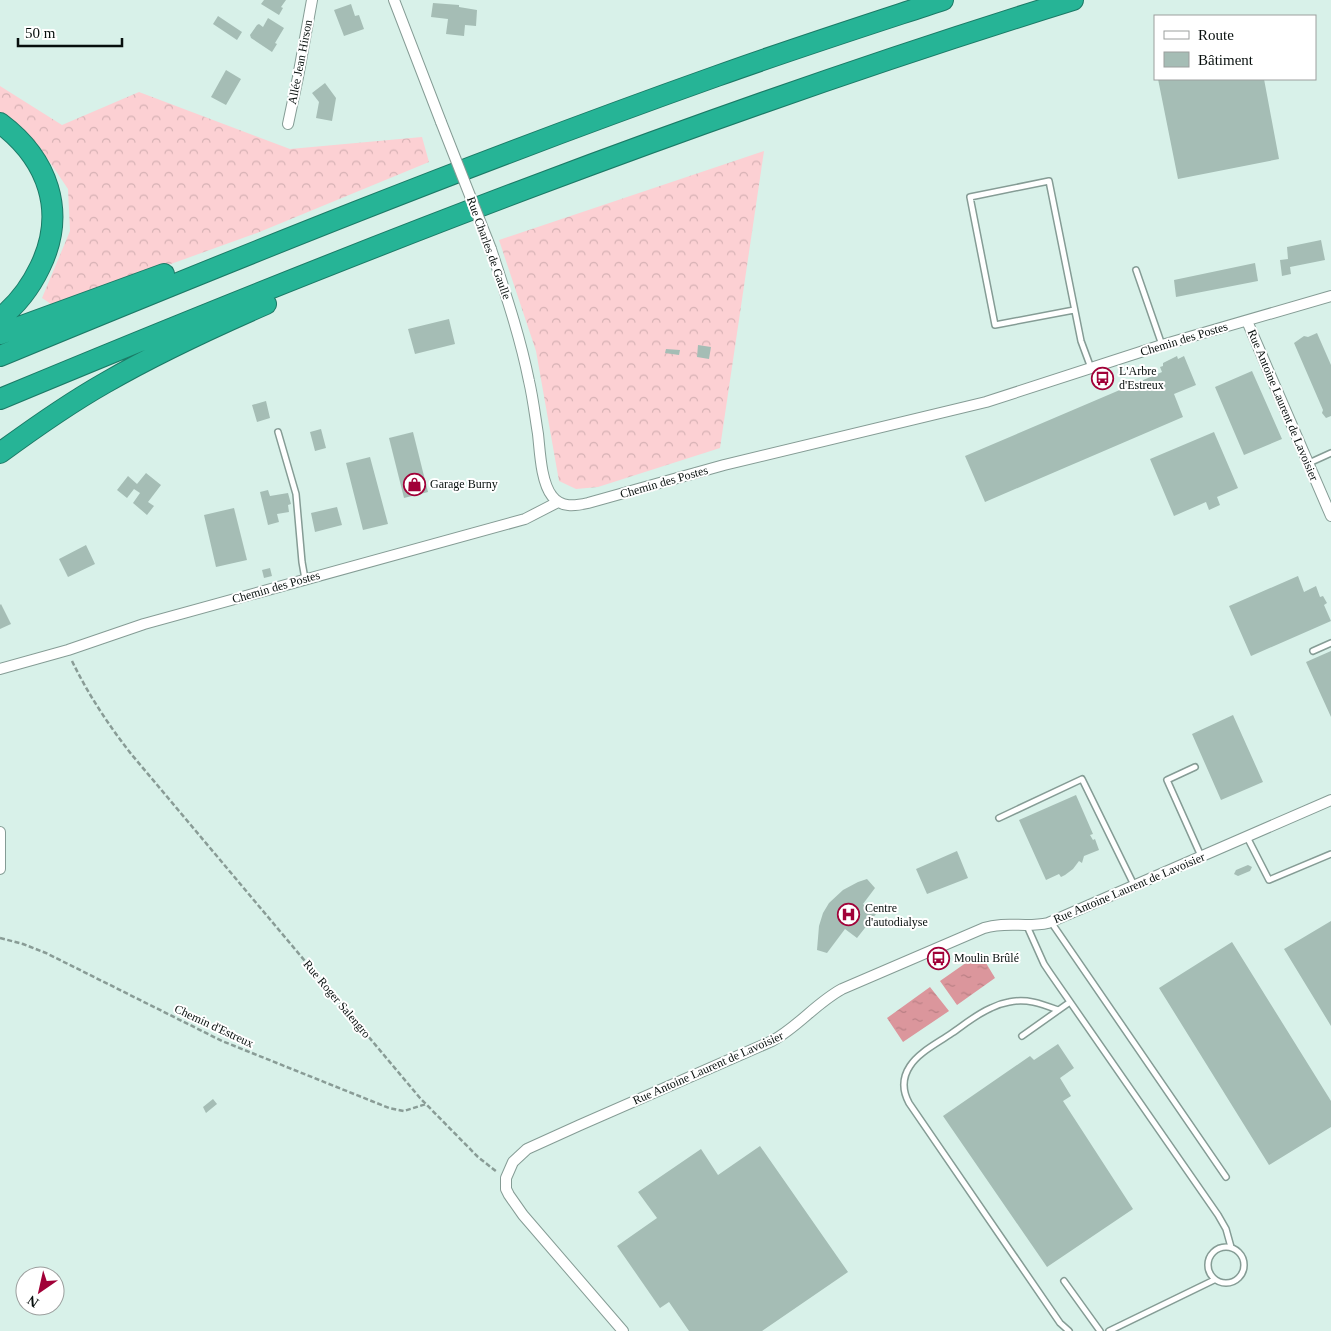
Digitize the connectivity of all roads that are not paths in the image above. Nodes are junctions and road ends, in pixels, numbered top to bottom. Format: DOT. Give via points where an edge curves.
graph roads {
  1 [pos="312,0"];
  2 [pos="394,0"];
  3 [pos="943,0"];
  4 [pos="1073,0"];
  5 [pos="0,123"];
  6 [pos="288,124"];
  7 [pos="439,221"];
  8 [pos="295,236"];
  9 [pos="1136,270"];
  10 [pos="1331,296"];
  11 [pos="1074,310"];
  12 [pos="0,318"];
  13 [pos="1247,321"];
  14 [pos="0,334"];
  15 [pos="1162,345"];
  16 [pos="0,356"];
  17 [pos="1091,368"];
  18 [pos="0,398"];
  19 [pos="278,432"];
  20 [pos="0,453"];
  21 [pos="1331,453"];
  22 [pos="1309,463"];
  23 [pos="558,502"];
  24 [pos="1331,516"];
  25 [pos="305,580"];
  26 [pos="1331,643"];
  27 [pos="1313,652"];
  28 [pos="0,669"];
  29 [pos="1196,767"];
  30 [pos="1331,800"];
  31 [pos="999,818"];
  32 [pos="0,832"];
  33 [pos="1247,837"];
  34 [pos="1331,854"];
  35 [pos="1202,856"];
  36 [pos="0,869"];
  37 [pos="0,876"];
  38 [pos="1134,886"];
  39 [pos="1050,922"];
  40 [pos="1027,926"];
  41 [pos="1070,1002"];
  42 [pos="1058,1010"];
  43 [pos="1022,1036"];
  44 [pos="1226,1177"];
  45 [pos="1231,1247"];
  46 [pos="1214,1280"];
  47 [pos="1064,1281"];
  48 [pos="623,1331"];
  49 [pos="1069,1331"];
  50 [pos="1100,1331"];
  51 [pos="1109,1331"];
  1 -- 6 [label="street, Allée Jean Hirson"];
  2 -- 23 [label="street, Rue Charles de Gaulle, bridge" via="491,249 516,325 546,484"];
  3 -- 8 [label="highway" via="682,88"];
  4 -- 7 [label="highway" via="768,100"];
  5 -- 12 [label="highway" via="18,138 37,162 48,187 53,216 42,264 17,303"];
  7 -- 18 [label="highway"];
  7 -- 20 [label="highway" via="367,261 255,308 154,356 70,404"];
  8 -- 14 [label="highway" via="235,247"];
  8 -- 16 [label="highway"];
  9 -- 15 [label="lane"];
  10 -- 13 [label="street, Chemin des Postes"];
  11 -- 11 [label="lane" via="1049,181 970,198 995,325"];
  11 -- 17 [label="lane"];
  13 -- 15 [label="street, Chemin des Postes"];
  13 -- 22 [label="street, Rue Antoine Laurent de Lavoisier"];
  15 -- 17 [label="street, Chemin des Postes"];
  17 -- 23 [label="street, Chemin des Postes" via="986,402 724,465 588,503 571,505"];
  19 -- 25 [label="lane" via="296,494"];
  21 -- 22 [label="lane"];
  22 -- 24 [label="street, Rue Antoine Laurent de Lavoisier"];
  23 -- 25 [label="street, Chemin des Postes" via="525,519"];
  25 -- 28 [label="street, Chemin des Postes"];
  26 -- 27 [label="lane"];
  29 -- 35 [label="lane" via="1167,780"];
  30 -- 33 [label="street, Rue Antoine Laurent de Lavoisier"];
  31 -- 38 [label="lane" via="1082,779"];
  32 -- 36 [label="street"];
  33 -- 34 [label="lane" via="1269,880"];
  33 -- 35 [label="street, Rue Antoine Laurent de Lavoisier"];
  35 -- 38 [label="street, Rue Antoine Laurent de Lavoisier"];
  36 -- 37 [label="lane"];
  38 -- 39 [label="street, Rue Antoine Laurent de Lavoisier"];
  39 -- 40 [label="street, Rue Antoine Laurent de Lavoisier"];
  39 -- 44 [label="lane"];
  40 -- 41 [label="lane" via="1044,964"];
  40 -- 48 [label="street, Rue Antoine Laurent de Lavoisier" via="1001,924 984,928 842,989 772,1041 580,1124 527,1149 513,1162 506,1178 508,1195"];
  41 -- 42 [label="lane"];
  41 -- 45 [label="lane" via="1218,1215"];
  42 -- 43 [label="lane"];
  42 -- 49 [label="lane" via="1026,1001 993,1006 920,1054 906,1072 903,1086 914,1111 1060,1323"];
  45 -- 46 [label="lane" via="1217,1249 1210,1257 1208,1267"];
  45 -- 46 [label="lane" via="1243,1258 1242,1274 1230,1283"];
  46 -- 51 [label="lane"];
  47 -- 50 [label="lane"];
}
